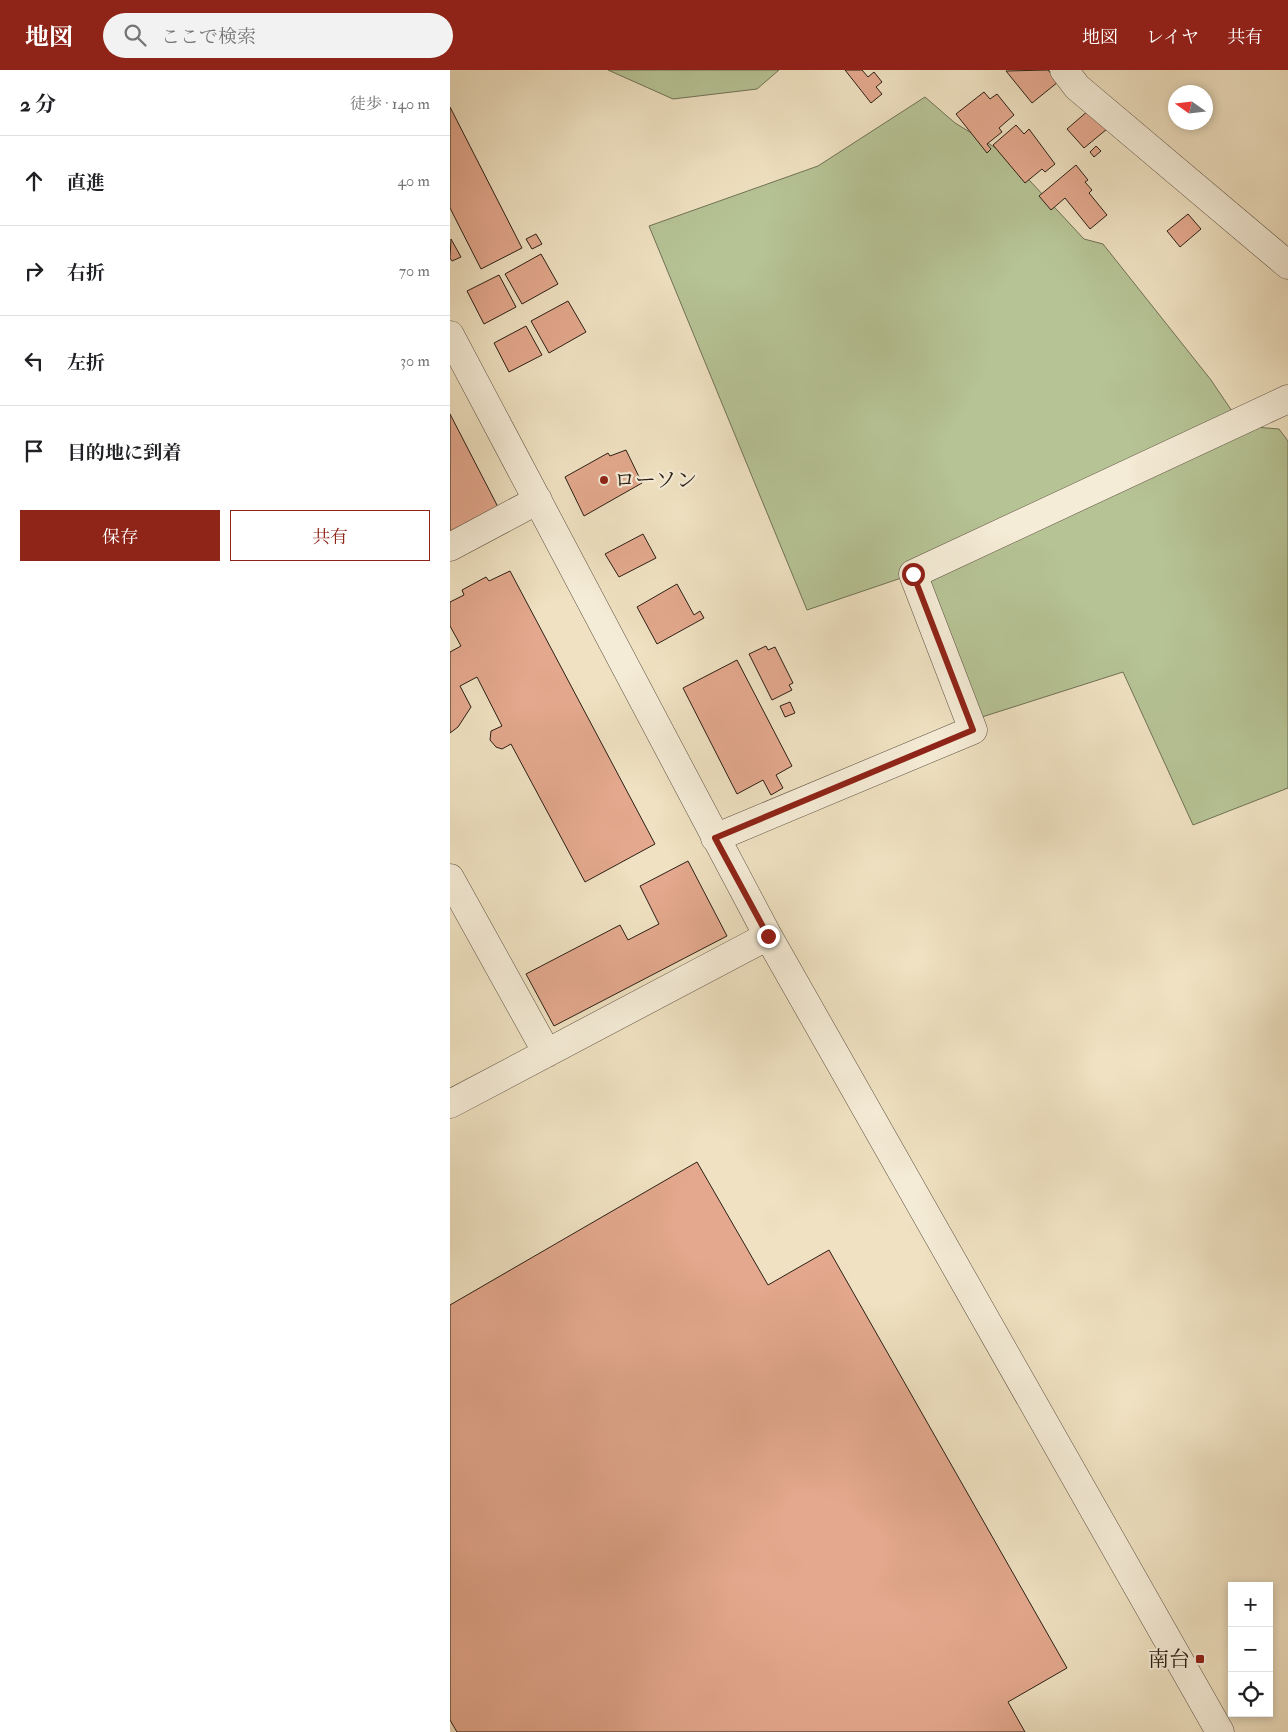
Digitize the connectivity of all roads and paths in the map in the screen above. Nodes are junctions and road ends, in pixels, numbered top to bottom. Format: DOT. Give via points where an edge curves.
graph roads {
  1 [pos="1064,70"];
  2 [pos="1288,265"];
  3 [pos="450,335"];
  4 [pos="1288,399"];
  5 [pos="538,500"];
  6 [pos="450,547"];
  7 [pos="715,838"];
  8 [pos="450,878"];
  9 [pos="768,936"];
  10 [pos="548,1053"];
  11 [pos="450,1104"];
  12 [pos="1220,1732"];
  1 -- 2 [label="street" via="1098,105"];
  3 -- 5 [label="street"];
  4 -- 7 [label="street" via="913,574 973,730"];
  5 -- 6 [label="street"];
  5 -- 7 [label="street"];
  7 -- 9 [label="street"];
  8 -- 10 [label="street"];
  9 -- 10 [label="street"];
  9 -- 12 [label="street"];
  10 -- 11 [label="street"];
}
